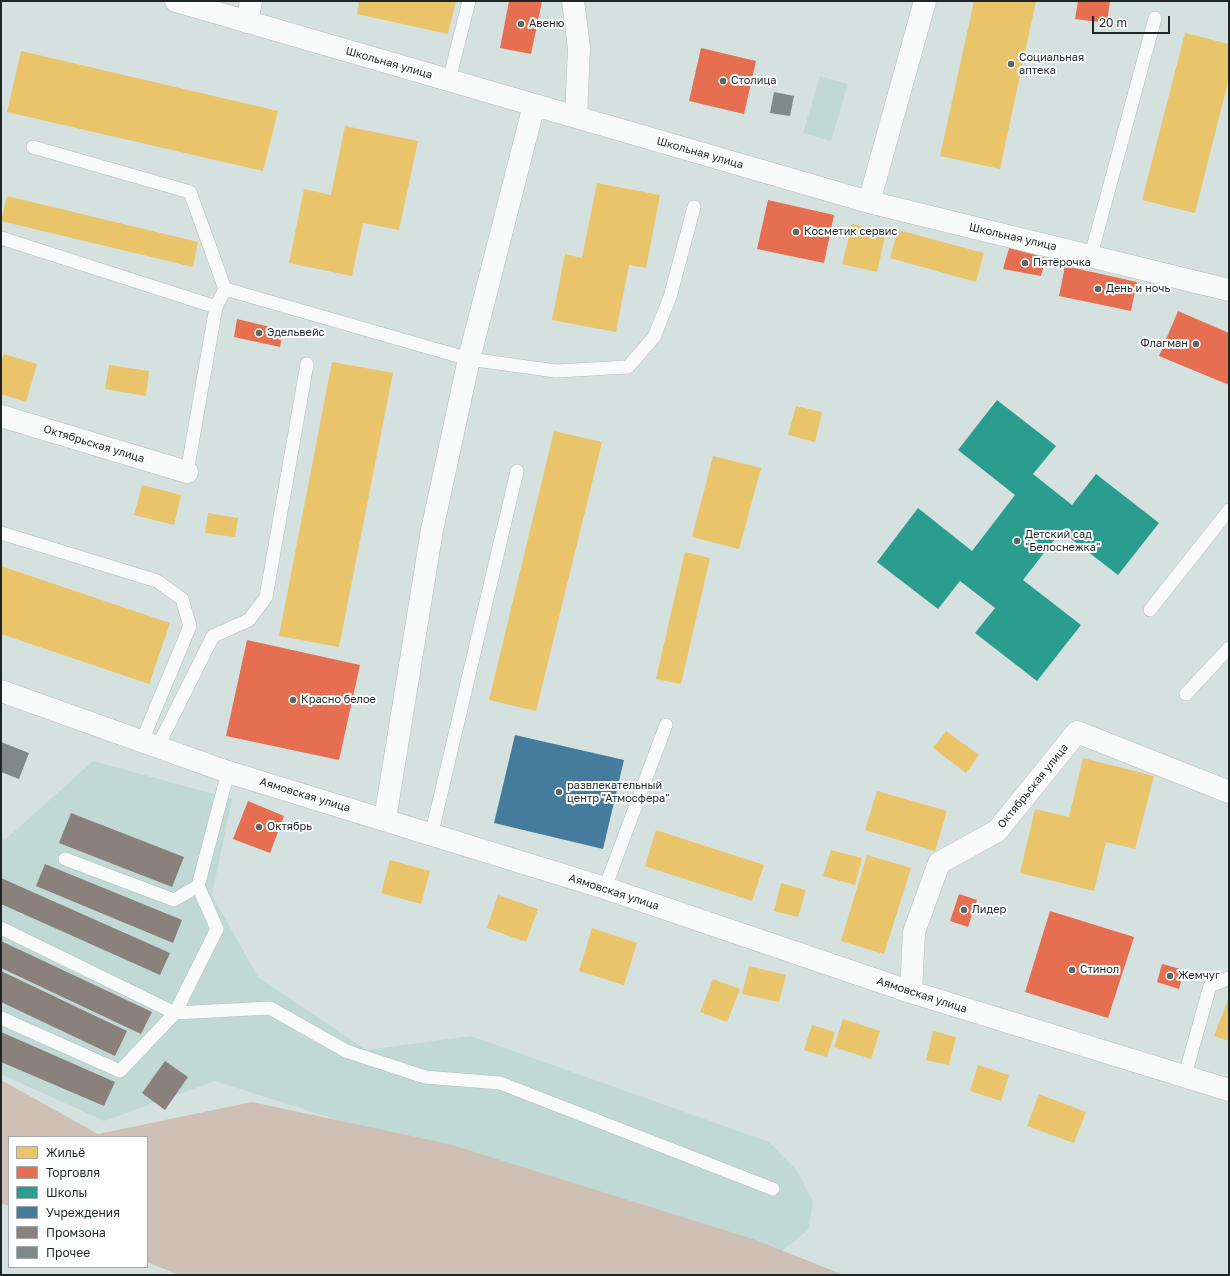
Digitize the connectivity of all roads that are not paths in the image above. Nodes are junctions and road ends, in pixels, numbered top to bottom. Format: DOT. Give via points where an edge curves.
graph roads {
  1 [pos="176,1"];
  2 [pos="251,1"];
  3 [pos="469,1"];
  4 [pos="573,1"];
  5 [pos="925,1"];
  6 [pos="1155,18"];
  7 [pos="247,22"];
  8 [pos="449,80"];
  9 [pos="534,104"];
  10 [pos="576,117"];
  11 [pos="33,147"];
  12 [pos="869,202"];
  13 [pos="694,207"];
  14 [pos="1,238"];
  15 [pos="1091,255"];
  16 [pos="225,289"];
  17 [pos="1229,290"];
  18 [pos="216,307"];
  19 [pos="469,359"];
  20 [pos="308,364"];
  21 [pos="1,416"];
  22 [pos="517,471"];
  23 [pos="187,472"];
  24 [pos="1229,510"];
  25 [pos="1,533"];
  26 [pos="1150,610"];
  27 [pos="1229,648"];
  28 [pos="1,691"];
  29 [pos="1186,694"];
  30 [pos="666,725"];
  31 [pos="150,744"];
  32 [pos="228,772"];
  33 [pos="1229,792"];
  34 [pos="385,820"];
  35 [pos="431,836"];
  36 [pos="65,859"];
  37 [pos="198,886"];
  38 [pos="604,888"];
  39 [pos="1,928"];
  40 [pos="1229,978"];
  41 [pos="911,992"];
  42 [pos="175,1012"];
  43 [pos="1,1018"];
  44 [pos="1185,1075"];
  45 [pos="1229,1090"];
  46 [pos="773,1189"];
  1 -- 7 [label="street, Школьная улица"];
  2 -- 7 [label="street"];
  3 -- 8 [label="lane"];
  4 -- 10 [label="street" via="579,48"];
  5 -- 12 [label="street"];
  6 -- 15 [label="lane"];
  7 -- 8 [label="street, Школьная улица"];
  8 -- 9 [label="street, Школьная улица"];
  9 -- 10 [label="street, Школьная улица"];
  9 -- 19 [label="street"];
  10 -- 12 [label="street, Школьная улица"];
  11 -- 16 [label="lane" via="190,192"];
  12 -- 15 [label="street, Школьная улица"];
  13 -- 19 [label="lane" via="670,297 654,337 628,367 556,371"];
  14 -- 18 [label="lane"];
  15 -- 17 [label="street, Школьная улица"];
  16 -- 18 [label="lane"];
  16 -- 19 [label="lane"];
  18 -- 23 [label="lane"];
  19 -- 34 [label="street" via="432,530"];
  20 -- 31 [label="lane" via="266,597 249,620 213,636"];
  21 -- 23 [label="street, Октябрьская улица"];
  22 -- 35 [label="lane"];
  24 -- 26 [label="lane"];
  25 -- 31 [label="lane" via="157,581 182,599 190,626"];
  27 -- 29 [label="lane"];
  28 -- 31 [label="street, Аямовская улица"];
  30 -- 38 [label="lane"];
  31 -- 32 [label="street, Аямовская улица"];
  32 -- 34 [label="street, Аямовская улица"];
  32 -- 37 [label="lane"];
  33 -- 41 [label="street, Октябрьская улица" via="1077,732 997,830 939,863 914,932"];
  34 -- 35 [label="street, Аямовская улица"];
  35 -- 38 [label="street, Аямовская улица"];
  36 -- 37 [label="lane" via="174,900"];
  37 -- 42 [label="lane" via="217,929"];
  38 -- 41 [label="street, Аямовская улица"];
  39 -- 42 [label="lane"];
  40 -- 44 [label="lane" via="1210,986"];
  41 -- 44 [label="street, Аямовская улица"];
  42 -- 43 [label="lane" via="120,1071"];
  42 -- 46 [label="lane" via="270,1008 346,1052 425,1077 500,1083"];
  44 -- 45 [label="street, Аямовская улица"];
}
